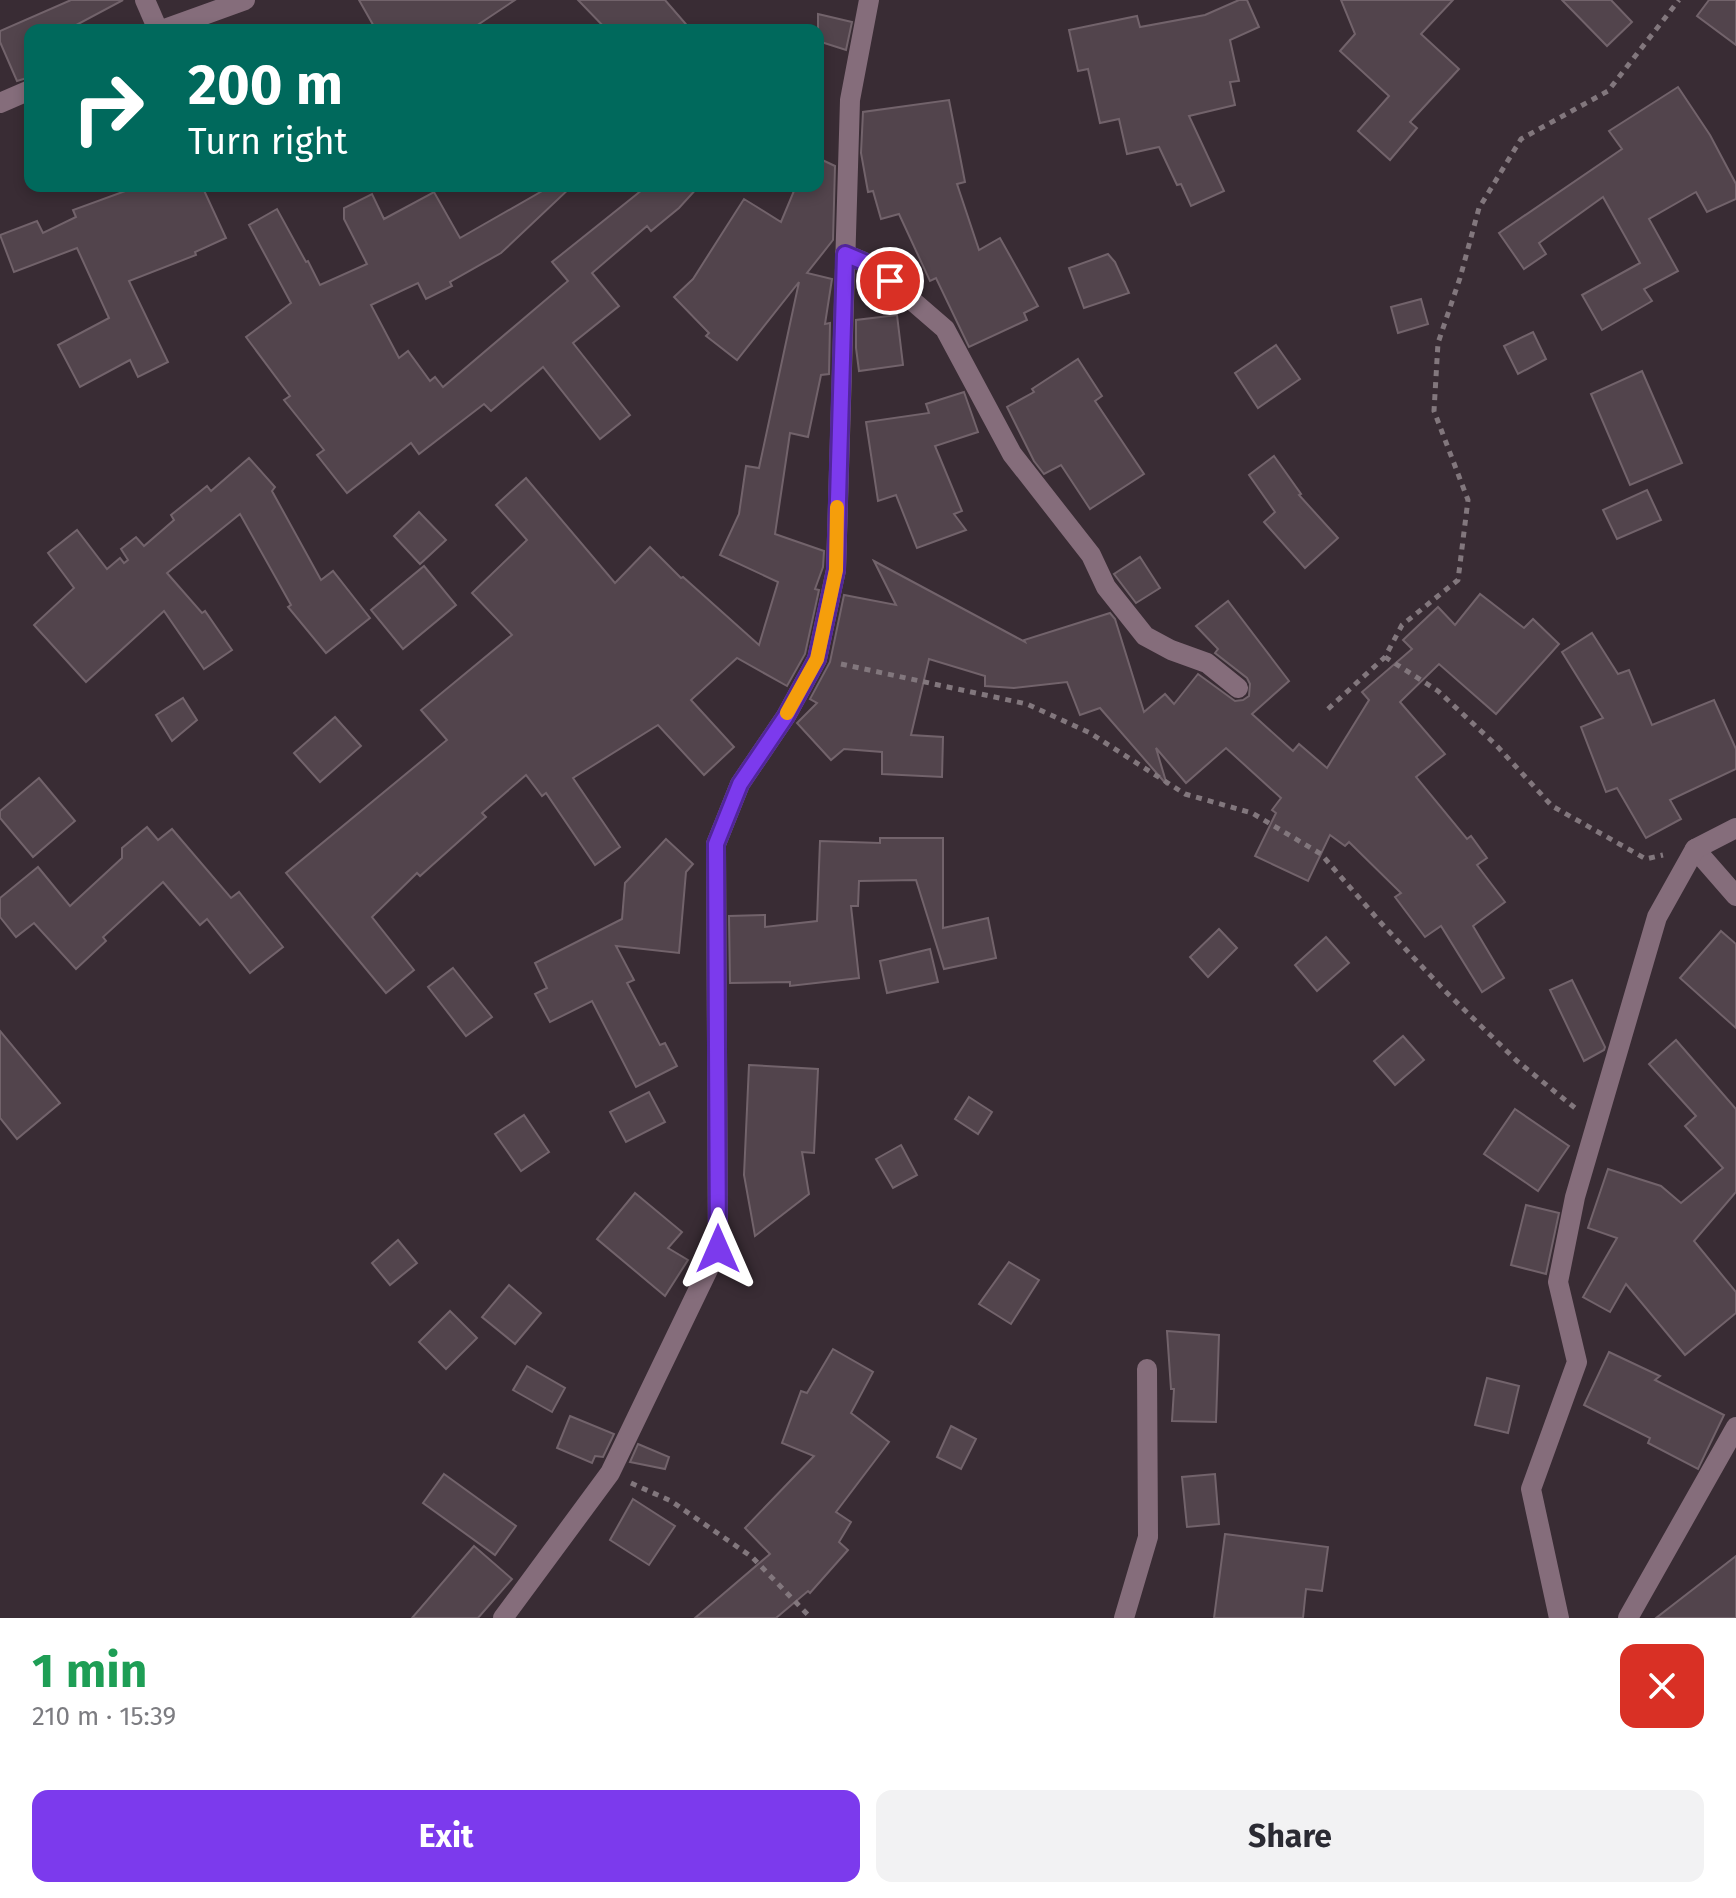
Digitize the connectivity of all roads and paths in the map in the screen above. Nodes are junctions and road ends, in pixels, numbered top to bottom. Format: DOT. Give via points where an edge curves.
graph roads {
  1 [pos="145,0"];
  2 [pos="245,0"];
  3 [pos="869,0"];
  4 [pos="1679,0"];
  5 [pos="157,24"];
  6 [pos="177,24"];
  7 [pos="24,93"];
  8 [pos="0,103"];
  9 [pos="845,254"];
  10 [pos="1385,657"];
  11 [pos="817,659"];
  12 [pos="1238,688"];
  13 [pos="1328,709"];
  14 [pos="1736,828"];
  15 [pos="1695,849"];
  16 [pos="1736,896"];
  17 [pos="1596,1124"];
  18 [pos="1147,1369"];
  19 [pos="1736,1427"];
  20 [pos="610,1473"];
  21 [pos="503,1618"];
  22 [pos="811,1618"];
  23 [pos="1124,1618"];
  24 [pos="1559,1618"];
  25 [pos="1628,1618"];
  1 -- 5 [label="street"];
  2 -- 6 [label="street"];
  3 -- 9 [label="street" via="850,100"];
  4 -- 10 [label="path" via="1608,91 1521,139 1479,208 1438,343 1434,411 1468,500 1458,580 1402,625"];
  7 -- 8 [label="street"];
  9 -- 11 [label="street" via="836,570"];
  9 -- 12 [label="street" via="871,265 945,329 1012,454 1091,555 1106,587 1145,636 1207,663"];
  10 -- 13 [label="path"];
  10 -- 15 [label="path" via="1438,691 1552,806 1646,859"];
  11 -- 17 [label="path" via="1027,704 1090,733 1185,794 1252,813 1321,854 1445,991 1517,1061"];
  11 -- 20 [label="street" via="740,784 716,844 718,1249"];
  14 -- 15 [label="street"];
  15 -- 16 [label="street"];
  15 -- 17 [label="street" via="1657,917"];
  17 -- 24 [label="street" via="1558,1282 1577,1362 1531,1489"];
  18 -- 23 [label="street" via="1148,1537"];
  19 -- 25 [label="street"];
  20 -- 21 [label="street"];
  20 -- 22 [label="path" via="671,1501 752,1557"];
}
